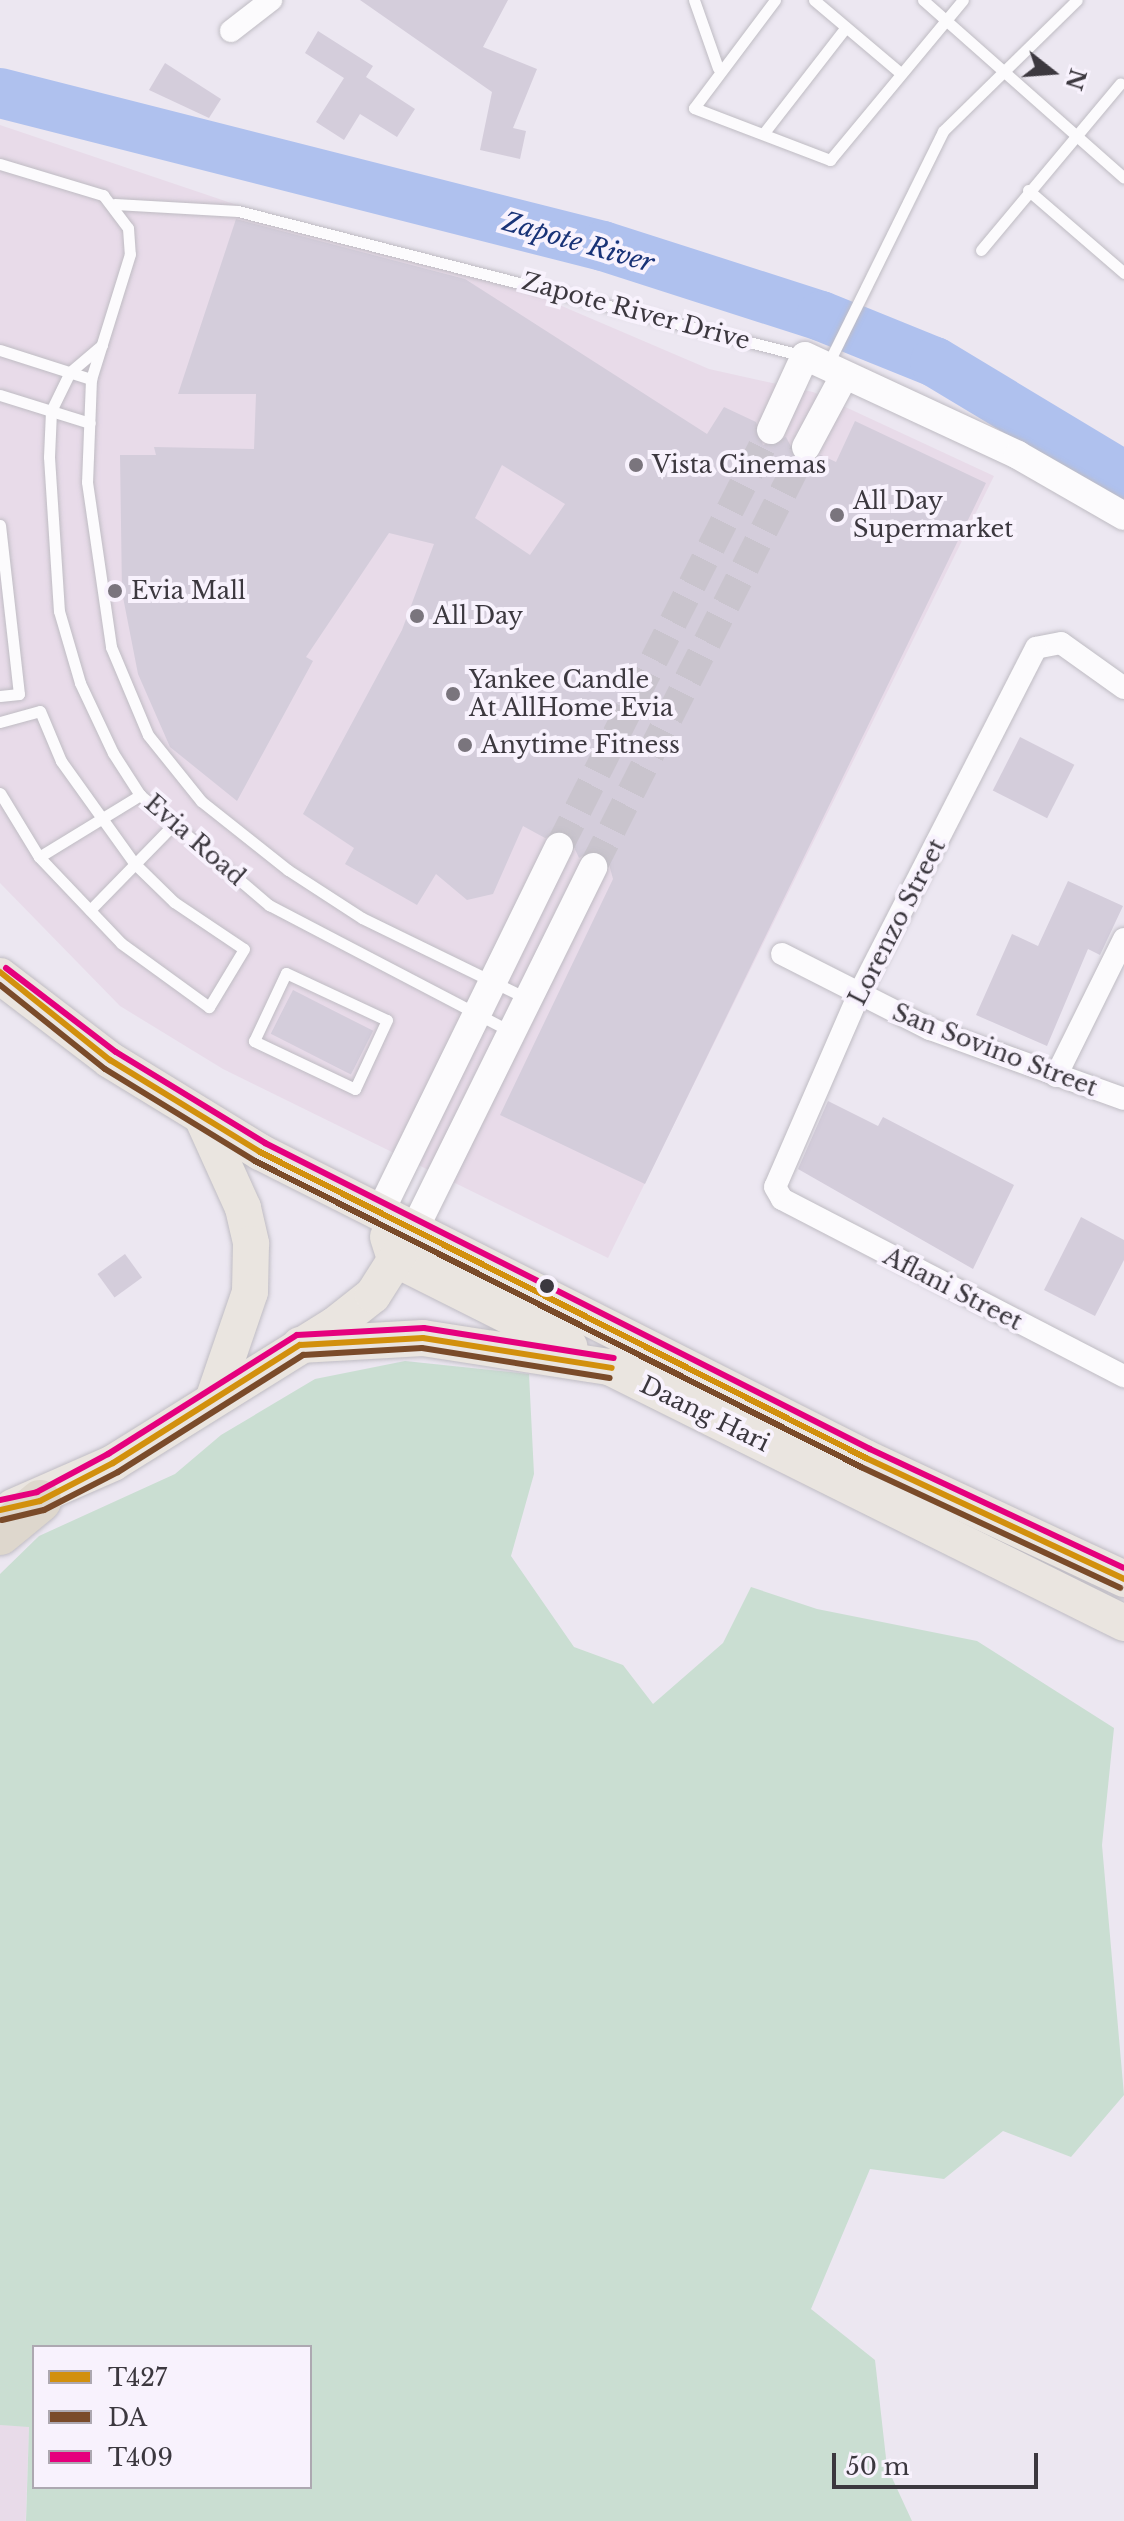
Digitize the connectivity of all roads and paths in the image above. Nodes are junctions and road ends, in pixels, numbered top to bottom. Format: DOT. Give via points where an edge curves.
graph roads {
  1 [pos="271,0"];
  2 [pos="694,0"];
  3 [pos="775,0"];
  4 [pos="814,0"];
  5 [pos="923,0"];
  6 [pos="963,0"];
  7 [pos="1077,0"];
  8 [pos="944,19"];
  9 [pos="846,27"];
  10 [pos="231,31"];
  11 [pos="718,68"];
  12 [pos="898,71"];
  13 [pos="1000,71"];
  14 [pos="1120,84"];
  15 [pos="763,134"];
  16 [pos="1074,136"];
  17 [pos="0,164"];
  18 [pos="1124,178"];
  19 [pos="1028,190"];
  20 [pos="115,204"];
  21 [pos="981,250"];
  22 [pos="1124,273"];
  23 [pos="105,342"];
  24 [pos="0,350"];
  25 [pos="825,367"];
  26 [pos="70,372"];
  27 [pos="91,379"];
  28 [pos="0,395"];
  29 [pos="51,411"];
  30 [pos="90,423"];
  31 [pos="771,430"];
  32 [pos="806,447"];
  33 [pos="1124,516"];
  34 [pos="0,525"];
  35 [pos="1124,688"];
  36 [pos="0,696"];
  37 [pos="0,722"];
  38 [pos="0,793"];
  39 [pos="140,795"];
  40 [pos="101,820"];
  41 [pos="173,825"];
  42 [pos="559,847"];
  43 [pos="39,857"];
  44 [pos="134,863"];
  45 [pos="593,867"];
  46 [pos="90,910"];
  47 [pos="1124,939"];
  48 [pos="782,954"];
  49 [pos="3,977"];
  50 [pos="490,981"];
  51 [pos="859,994"];
  52 [pos="527,998"];
  53 [pos="474,1012"];
  54 [pos="387,1020"];
  55 [pos="510,1031"];
  56 [pos="1056,1076"];
  57 [pos="1124,1099"];
  58 [pos="202,1117"];
  59 [pos="782,1199"];
  60 [pos="379,1214"];
  61 [pos="404,1245"];
  62 [pos="300,1345"];
  63 [pos="609,1367"];
  64 [pos="1122,1372"];
  65 [pos="215,1394"];
  66 [pos="40,1501"];
  67 [pos="0,1510"];
  68 [pos="0,1534"];
  69 [pos="1124,1579"];
  70 [pos="1124,1623"];
  1 -- 10 [label="street"];
  2 -- 11 [label="lane"];
  3 -- 11 [label="lane"];
  4 -- 9 [label="lane"];
  5 -- 8 [label="lane"];
  6 -- 8 [label="lane"];
  7 -- 13 [label="lane"];
  8 -- 12 [label="lane"];
  8 -- 13 [label="lane"];
  9 -- 12 [label="lane"];
  9 -- 15 [label="lane"];
  11 -- 15 [label="lane" via="694,108"];
  12 -- 15 [label="lane" via="830,160"];
  13 -- 16 [label="lane"];
  13 -- 25 [label="lane" via="943,131"];
  14 -- 16 [label="lane"];
  16 -- 18 [label="lane"];
  16 -- 19 [label="lane"];
  17 -- 20 [label="lane, Zapote River Drive"];
  19 -- 21 [label="lane"];
  19 -- 22 [label="lane"];
  20 -- 23 [label="lane" via="130,254"];
  20 -- 25 [label="lane, Zapote River Drive" via="238,211"];
  23 -- 26 [label="lane"];
  23 -- 27 [label="lane"];
  24 -- 26 [label="lane"];
  25 -- 31 [label="street"];
  25 -- 32 [label="street"];
  25 -- 33 [label="street, Zapote River Drive" via="1018,455"];
  26 -- 27 [label="lane"];
  26 -- 29 [label="lane, Evia Road"];
  27 -- 30 [label="lane, Evia Road"];
  28 -- 29 [label="lane"];
  29 -- 30 [label="lane"];
  29 -- 39 [label="lane, Evia Road" via="59,611 80,683"];
  30 -- 50 [label="lane, Evia Road" via="87,494 96,570 111,647 148,735 201,801 288,870 362,918"];
  34 -- 36 [label="lane" via="19,694"];
  35 -- 51 [label="street, Lorenzo Street" via="1061,643 1036,648"];
  37 -- 40 [label="lane" via="40,711 61,761"];
  38 -- 43 [label="lane"];
  39 -- 40 [label="lane"];
  39 -- 41 [label="lane, Evia Road"];
  40 -- 43 [label="lane"];
  40 -- 44 [label="lane"];
  41 -- 44 [label="lane"];
  41 -- 53 [label="lane, Evia Road" via="306,929"];
  42 -- 50 [label="street"];
  43 -- 46 [label="lane"];
  44 -- 46 [label="lane"];
  44 -- 46 [label="lane" via="174,902 244,949 209,1007 121,943"];
  45 -- 52 [label="street"];
  47 -- 56 [label="street"];
  48 -- 51 [label="street, San Sovino Street"];
  49 -- 58 [label="main road, Daang Hari" via="110,1060"];
  50 -- 52 [label="lane, Evia Road"];
  50 -- 53 [label="street"];
  51 -- 56 [label="street, San Sovino Street"];
  51 -- 59 [label="street, Lorenzo Street" via="775,1174"];
  52 -- 55 [label="street"];
  53 -- 55 [label="lane, Evia Road"];
  53 -- 60 [label="street"];
  54 -- 54 [label="lane" via="355,1089 254,1041 286,973"];
  55 -- 61 [label="street"];
  56 -- 57 [label="street, San Sovino Street"];
  58 -- 60 [label="main road, Daang Hari"];
  58 -- 65 [label="main road" via="243,1208 251,1244 250,1292"];
  59 -- 64 [label="street, Aflani Street"];
  60 -- 61 [label="main road, Daang Hari"];
  61 -- 62 [label="main road" via="361,1308"];
  61 -- 63 [label="main road"];
  61 -- 69 [label="main road, Daang Hari"];
  62 -- 63 [label="main road, Daang Hari" via="423,1338"];
  62 -- 65 [label="main road, Daang Hari"];
  63 -- 70 [label="main road, Daang Hari"];
  65 -- 66 [label="main road, Daang Hari" via="113,1463"];
  66 -- 67 [label="main road, Daang Hari"];
  66 -- 68 [label="highway"];
}
